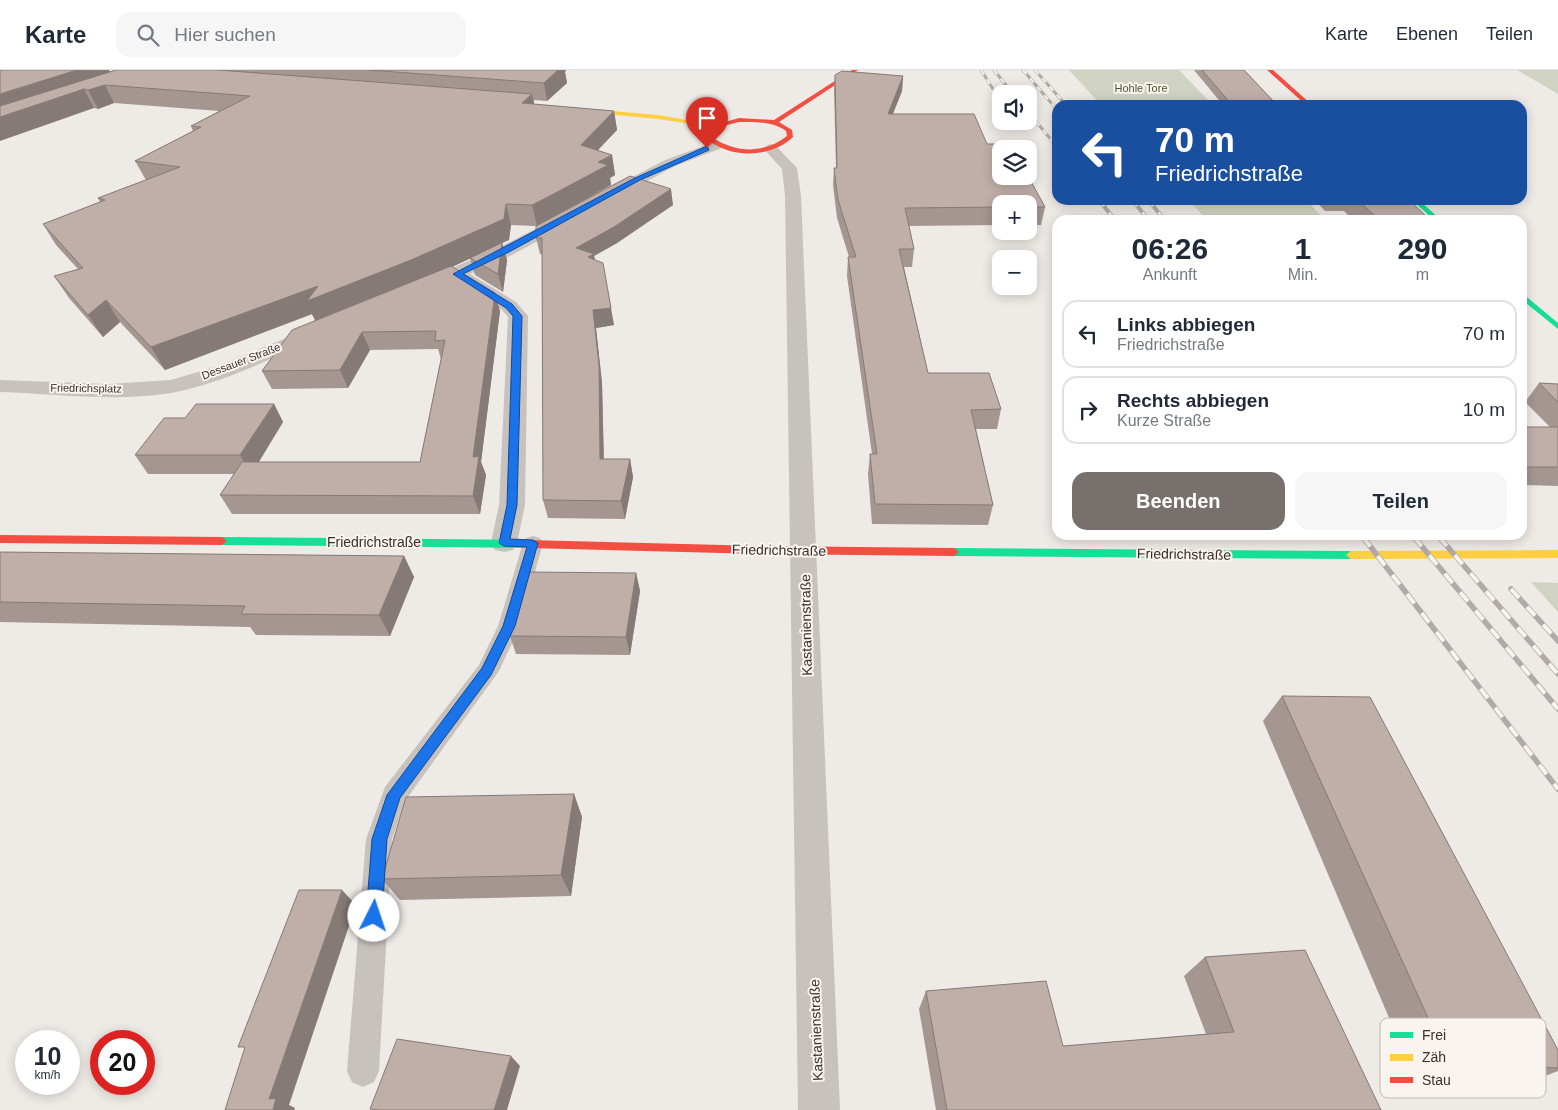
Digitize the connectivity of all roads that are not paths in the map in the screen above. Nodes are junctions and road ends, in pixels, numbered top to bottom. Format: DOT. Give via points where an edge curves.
graph roads {
  1 [pos="855,70"];
  2 [pos="1270,70"];
  3 [pos="1303,100"];
  4 [pos="566,109"];
  5 [pos="775,122"];
  6 [pos="717,126"];
  7 [pos="717,145"];
  8 [pos="770,148"];
  9 [pos="1421,205"];
  10 [pos="1432,215"];
  11 [pos="457,274"];
  12 [pos="412,292"];
  13 [pos="1527,299"];
  14 [pos="331,326"];
  15 [pos="1558,327"];
  16 [pos="0,386"];
  17 [pos="172,386"];
  18 [pos="0,539"];
  19 [pos="504,543"];
  20 [pos="533,543"];
  21 [pos="805,550"];
  22 [pos="1558,554"];
  23 [pos="363,1071"];
  24 [pos="819,1110"];
  1 -- 5 [label="street"];
  2 -- 3 [label="street"];
  4 -- 6 [label="street"];
  5 -- 6 [label="street" via="739,120"];
  5 -- 8 [label="street" via="786,127 791,134 784,144"];
  6 -- 7 [label="street" via="709,135"];
  7 -- 8 [label="street" via="738,150"];
  7 -- 11 [label="street" via="670,163"];
  8 -- 21 [label="street, Kastanienstraße" via="789,168 794,196"];
  9 -- 10 [label="street"];
  11 -- 12 [label="street"];
  11 -- 19 [label="street" via="509,306 518,316 512,505"];
  13 -- 15 [label="street"];
  14 -- 17 [label="street, Dessauer Straße" via="207,376"];
  16 -- 17 [label="street, Friedrichsplatz" via="120,389"];
  18 -- 19 [label="street, Friedrichstraße"];
  19 -- 20 [label="street, Friedrichstraße"];
  20 -- 21 [label="street, Friedrichstraße"];
  20 -- 23 [label="lane" via="509,626 487,671 394,795 379,839"];
  21 -- 22 [label="street, Friedrichstraße" via="1267,555"];
  21 -- 24 [label="street, Kastanienstraße"];
}
